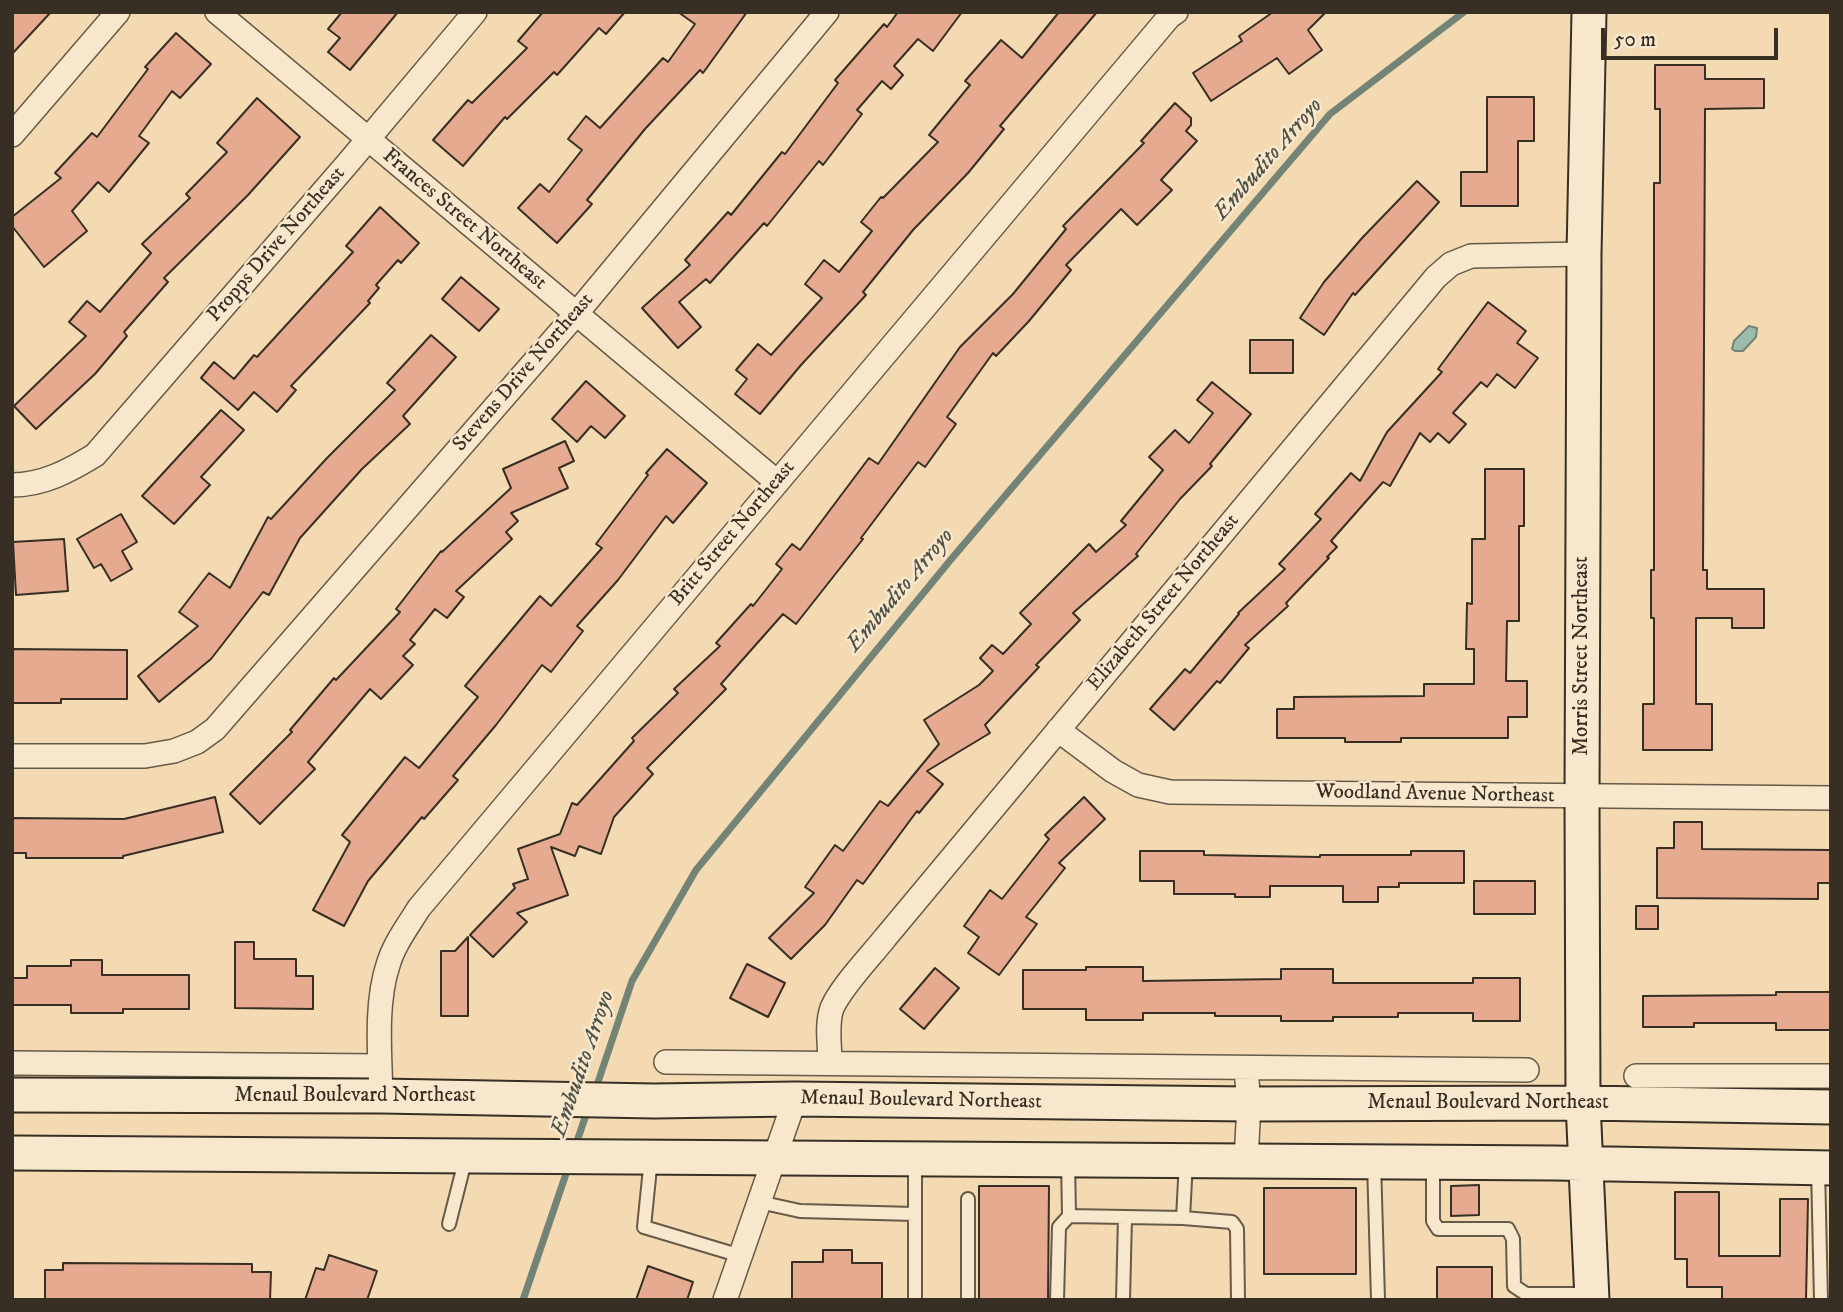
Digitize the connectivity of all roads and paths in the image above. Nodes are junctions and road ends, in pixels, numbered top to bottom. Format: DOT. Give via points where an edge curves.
graph roads {
  1 [pos="118,12"];
  2 [pos="217,12"];
  3 [pos="475,12"];
  4 [pos="827,12"];
  5 [pos="1176,12"];
  6 [pos="1589,12"];
  7 [pos="12,135"];
  8 [pos="368,139"];
  9 [pos="1584,254"];
  10 [pos="576,314"];
  11 [pos="777,482"];
  12 [pos="12,485"];
  13 [pos="1058,730"];
  14 [pos="12,756"];
  15 [pos="1582,797"];
  16 [pos="1831,798"];
  17 [pos="666,1062"];
  18 [pos="12,1063"];
  19 [pos="830,1063"];
  20 [pos="1246,1069"];
  21 [pos="1527,1070"];
  22 [pos="1636,1076"];
  23 [pos="1831,1076"];
  24 [pos="381,1081"];
  25 [pos="12,1096"];
  26 [pos="795,1099"];
  27 [pos="1583,1103"];
  28 [pos="1250,1104"];
  29 [pos="1831,1107"];
  30 [pos="12,1153"];
  31 [pos="467,1155"];
  32 [pos="651,1157"];
  33 [pos="774,1158"];
  34 [pos="915,1159"];
  35 [pos="1068,1159"];
  36 [pos="1186,1160"];
  37 [pos="1246,1160"];
  38 [pos="1374,1161"];
  39 [pos="1433,1162"];
  40 [pos="1586,1163"];
  41 [pos="1825,1168"];
  42 [pos="968,1199"];
  43 [pos="759,1202"];
  44 [pos="915,1214"];
  45 [pos="1069,1216"];
  46 [pos="1125,1217"];
  47 [pos="1183,1218"];
  48 [pos="449,1224"];
  49 [pos="741,1256"];
  50 [pos="1591,1297"];
  51 [pos="725,1300"];
  52 [pos="915,1300"];
  53 [pos="968,1300"];
  54 [pos="1057,1300"];
  55 [pos="1123,1300"];
  56 [pos="1238,1300"];
  57 [pos="1378,1300"];
  58 [pos="1821,1300"];
  1 -- 7 [label="street"];
  2 -- 8 [label="street, Frances Street Northeast"];
  3 -- 8 [label="street, Propps Drive Northeast"];
  4 -- 10 [label="street, Stevens Drive Northeast"];
  5 -- 11 [label="street, Britt Street Northeast"];
  6 -- 9 [label="main road, Morris Street Northeast"];
  8 -- 10 [label="street, Frances Street Northeast"];
  8 -- 12 [label="street, Propps Drive Northeast" via="95,455 48,480"];
  9 -- 13 [label="street, Elizabeth Street Northeast" via="1471,256 1436,277"];
  9 -- 15 [label="main road, Morris Street Northeast"];
  10 -- 11 [label="street, Frances Street Northeast"];
  10 -- 14 [label="street, Stevens Drive Northeast" via="215,729 174,751 145,756"];
  11 -- 24 [label="street, Britt Street Northeast" via="419,908 387,966 380,1009"];
  13 -- 15 [label="street, Woodland Avenue Northeast" via="1138,785 1170,792"];
  13 -- 19 [label="street, Elizabeth Street Northeast" via="838,997 829,1023"];
  15 -- 16 [label="street, Woodland Avenue Northeast"];
  15 -- 27 [label="main road, Morris Street Northeast"];
  17 -- 19 [label="street"];
  18 -- 24 [label="street"];
  19 -- 20 [label="street"];
  20 -- 21 [label="street"];
  20 -- 28 [label="street"];
  22 -- 23 [label="street"];
  24 -- 25 [label="main road, Menaul Boulevard Northeast"];
  24 -- 26 [label="main road, Menaul Boulevard Northeast" via="531,1098"];
  26 -- 28 [label="main road, Menaul Boulevard Northeast"];
  26 -- 33 [label="street"];
  27 -- 28 [label="main road, Menaul Boulevard Northeast"];
  27 -- 29 [label="main road, Menaul Boulevard Northeast"];
  27 -- 40 [label="main road, Morris Street Northeast"];
  28 -- 37 [label="street"];
  30 -- 31 [label="main road"];
  31 -- 32 [label="main road"];
  31 -- 48 [label="lane"];
  32 -- 33 [label="main road"];
  32 -- 49 [label="lane" via="644,1227"];
  33 -- 34 [label="main road"];
  33 -- 43 [label="street"];
  34 -- 35 [label="main road"];
  34 -- 44 [label="lane"];
  35 -- 36 [label="main road"];
  35 -- 45 [label="lane"];
  36 -- 37 [label="main road"];
  36 -- 47 [label="lane"];
  37 -- 38 [label="main road"];
  38 -- 39 [label="main road"];
  38 -- 57 [label="lane"];
  39 -- 40 [label="main road"];
  39 -- 50 [label="lane" via="1433,1221 1438,1229 1508,1229 1513,1239 1514,1286 1526,1294"];
  40 -- 41 [label="main road"];
  40 -- 50 [label="main road, Morris Street Northeast"];
  41 -- 58 [label="lane"];
  42 -- 53 [label="lane"];
  43 -- 44 [label="lane" via="800,1211"];
  43 -- 49 [label="street"];
  44 -- 52 [label="lane"];
  45 -- 46 [label="lane"];
  45 -- 54 [label="lane" via="1059,1227"];
  46 -- 47 [label="lane"];
  46 -- 55 [label="lane"];
  47 -- 56 [label="lane" via="1232,1222 1237,1229"];
  49 -- 51 [label="street"];
}
